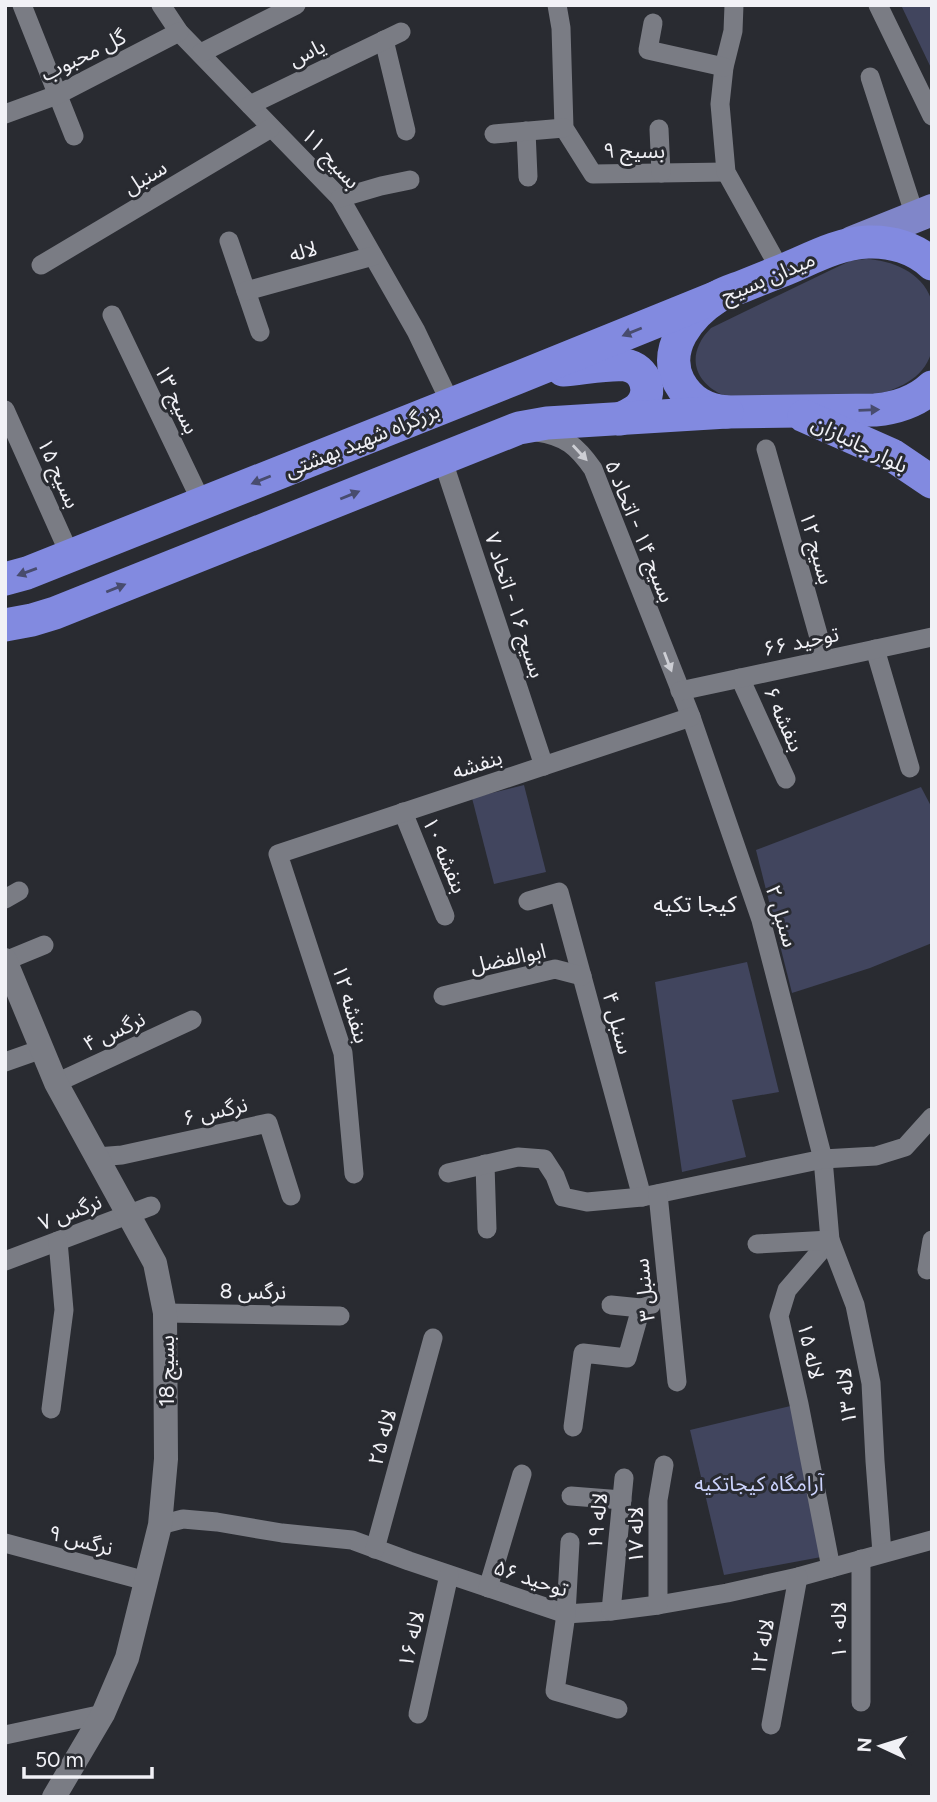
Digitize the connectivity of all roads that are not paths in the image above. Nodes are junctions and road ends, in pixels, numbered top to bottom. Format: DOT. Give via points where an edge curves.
graph roads {
  1 [pos="22,5"];
  2 [pos="161,5"];
  3 [pos="296,5"];
  4 [pos="557,5"];
  5 [pos="734,5"];
  6 [pos="878,5"];
  7 [pos="653,23"];
  8 [pos="179,32"];
  9 [pos="201,53"];
  10 [pos="724,67"];
  11 [pos="870,77"];
  12 [pos="57,95"];
  13 [pos="250,105"];
  14 [pos="5,114"];
  15 [pos="932,116"];
  16 [pos="271,128"];
  17 [pos="564,128"];
  18 [pos="659,128"];
  19 [pos="406,131"];
  20 [pos="526,131"];
  21 [pos="494,134"];
  22 [pos="74,136"];
  23 [pos="726,172"];
  24 [pos="660,173"];
  25 [pos="528,177"];
  26 [pos="410,180"];
  27 [pos="340,198"];
  28 [pos="925,207"];
  29 [pos="229,242"];
  30 [pos="845,245"];
  31 [pos="373,256"];
  32 [pos="932,264"];
  33 [pos="41,265"];
  34 [pos="781,271"];
  35 [pos="246,291"];
  36 [pos="718,297"];
  37 [pos="112,315"];
  38 [pos="260,332"];
  39 [pos="517,378"];
  40 [pos="932,387"];
  41 [pos="451,404"];
  42 [pos="5,410"];
  43 [pos="727,412"];
  44 [pos="785,412"];
  45 [pos="620,419"];
  46 [pos="519,429"];
  47 [pos="766,449"];
  48 [pos="442,458"];
  49 [pos="932,482"];
  50 [pos="202,503"];
  51 [pos="70,555"];
  52 [pos="5,579"];
  53 [pos="5,625"];
  54 [pos="932,636"];
  55 [pos="875,649"];
  56 [pos="825,660"];
  57 [pos="740,678"];
  58 [pos="680,691"];
  59 [pos="691,717"];
  60 [pos="544,765"];
  61 [pos="910,768"];
  62 [pos="786,779"];
  63 [pos="403,813"];
  64 [pos="278,854"];
  65 [pos="528,901"];
  66 [pos="445,916"];
  67 [pos="44,945"];
  68 [pos="5,961"];
  69 [pos="582,976"];
  70 [pos="443,996"];
  71 [pos="192,1020"];
  72 [pos="42,1049"];
  73 [pos="5,1062"];
  74 [pos="56,1083"];
  75 [pos="932,1117"];
  76 [pos="97,1157"];
  77 [pos="824,1159"];
  78 [pos="485,1164"];
  79 [pos="448,1173"];
  80 [pos="354,1174"];
  81 [pos="650,1195"];
  82 [pos="291,1196"];
  83 [pos="140,1210"];
  84 [pos="487,1229"];
  85 [pos="830,1240"];
  86 [pos="932,1240"];
  87 [pos="58,1241"];
  88 [pos="757,1244"];
  89 [pos="5,1261"];
  90 [pos="927,1270"];
  91 [pos="668,1301"];
  92 [pos="611,1305"];
  93 [pos="640,1308"];
  94 [pos="165,1313"];
  95 [pos="340,1316"];
  96 [pos="433,1338"];
  97 [pos="677,1382"];
  98 [pos="51,1409"];
  99 [pos="573,1427"];
  100 [pos="664,1465"];
  101 [pos="522,1474"];
  102 [pos="624,1478"];
  103 [pos="571,1496"];
  104 [pos="622,1500"];
  105 [pos="160,1525"];
  106 [pos="932,1540"];
  107 [pos="570,1542"];
  108 [pos="5,1543"];
  109 [pos="375,1549"];
  110 [pos="883,1553"];
  111 [pos="861,1559"];
  112 [pos="831,1568"];
  113 [pos="449,1575"];
  114 [pos="798,1577"];
  115 [pos="146,1581"];
  116 [pos="488,1588"];
  117 [pos="658,1605"];
  118 [pos="611,1611"];
  119 [pos="566,1614"];
  120 [pos="861,1702"];
  121 [pos="618,1709"];
  122 [pos="103,1714"];
  123 [pos="418,1714"];
  124 [pos="771,1725"];
  125 [pos="5,1735"];
  126 [pos="54,1797"];
  1 -- 12 [label="street"];
  2 -- 8 [label="street, بسیج ۱۱"];
  3 -- 9 [label="street"];
  4 -- 17 [label="street"];
  5 -- 10 [label="street"];
  6 -- 15 [label="street"];
  7 -- 10 [label="street" via="648,50"];
  8 -- 9 [label="street, بسیج ۱۱"];
  8 -- 12 [label="street, گل محبوب"];
  9 -- 13 [label="street, بسیج ۱۱"];
  10 -- 23 [label="street" via="720,104"];
  11 -- 28 [label="street"];
  12 -- 14 [label="street, گل محبوب"];
  12 -- 22 [label="street"];
  13 -- 16 [label="street, بسیج ۱۱"];
  13 -- 19 [label="street, یاس" via="392,36"];
  16 -- 27 [label="street, بسیج ۱۱"];
  16 -- 33 [label="street, سنبل"];
  17 -- 20 [label="street"];
  17 -- 24 [label="street, بسیج ۹" via="593,174"];
  18 -- 24 [label="street"];
  20 -- 21 [label="street"];
  20 -- 25 [label="street"];
  23 -- 24 [label="street, بسیج ۹"];
  23 -- 34 [label="street"];
  26 -- 27 [label="street"];
  27 -- 31 [label="street, بسیج ۱۱"];
  28 -- 30 [label="main road"];
  29 -- 35 [label="street"];
  30 -- 32 [label="highway, میدان بسیج" via="889,243"];
  30 -- 34 [label="highway, میدان بسیج"];
  31 -- 35 [label="street, لاله"];
  31 -- 41 [label="street, بسیج ۱۱"];
  34 -- 36 [label="highway, میدان بسیج"];
  35 -- 38 [label="street"];
  36 -- 39 [label="highway, بزرگراه شهید بهشتی, one-way"];
  36 -- 43 [label="highway, میدان بسیج" via="680,334 674,365 678,380 698,404"];
  37 -- 50 [label="street, بسیج ۱۳"];
  39 -- 41 [label="highway, بزرگراه شهید بهشتی"];
  39 -- 45 [label="highway" via="624,364 632,367 644,377 647,393 640,407"];
  44 -- 40 [label="highway, میدان بسیج, one-way" via="875,411 911,402"];
  41 -- 50 [label="highway, بزرگراه شهید بهشتی, one-way"];
  42 -- 51 [label="street, بسیج ۱۵"];
  43 -- 44 [label="highway, میدان بسیج"];
  43 -- 45 [label="highway"];
  44 -- 49 [label="highway, بلوار جانبازان" via="816,420 892,455"];
  45 -- 46 [label="highway"];
  46 -- 48 [label="highway"];
  46 -- 58 [label="street, بسیج ۱۴ - اتحاد ۵, one-way" via="568,441 593,469"];
  47 -- 56 [label="street, بسیج ۱۲"];
  53 -- 48 [label="highway, one-way" via="55,613"];
  48 -- 60 [label="street, بسیج ۱۶ - اتحاد ۷"];
  50 -- 51 [label="highway, بزرگراه شهید بهشتی"];
  51 -- 52 [label="highway, بزرگراه شهید بهشتی, one-way"];
  54 -- 55 [label="street, توحید ۶۶"];
  55 -- 56 [label="street, توحید ۶۶"];
  55 -- 61 [label="street"];
  56 -- 57 [label="street, توحید ۶۶"];
  57 -- 58 [label="street, توحید ۶۶"];
  57 -- 62 [label="street, بنفشه ۶"];
  58 -- 59 [label="street, سنبل ۲"];
  59 -- 60 [label="street, بنفشه"];
  59 -- 77 [label="street, سنبل ۲" via="761,920"];
  60 -- 63 [label="street, بنفشه"];
  63 -- 64 [label="street, بنفشه"];
  63 -- 66 [label="street, بنفشه ۱۰"];
  64 -- 80 [label="street, بنفشه ۱۲" via="343,1053"];
  65 -- 69 [label="street, سنبل ۴" via="559,892"];
  67 -- 68 [label="street"];
  68 -- 72 [label="street, بسیج 18"];
  69 -- 70 [label="street, ابوالفضل" via="555,969"];
  69 -- 81 [label="street, سنبل ۴"];
  71 -- 74 [label="street, نرگس ۴"];
  72 -- 73 [label="street"];
  72 -- 74 [label="street, بسیج 18"];
  74 -- 76 [label="street, بسیج 18"];
  75 -- 77 [label="street" via="905,1147 876,1156"];
  76 -- 82 [label="street, نرگس ۶" via="122,1156 268,1123"];
  76 -- 83 [label="street, بسیج 18"];
  77 -- 81 [label="street"];
  77 -- 85 [label="street"];
  78 -- 79 [label="street"];
  78 -- 81 [label="street" via="519,1157 544,1158 563,1197 587,1202"];
  78 -- 84 [label="street"];
  81 -- 91 [label="street, سنبل ۳"];
  83 -- 87 [label="street, نرگس ۷"];
  83 -- 94 [label="street, بسیج 18"];
  85 -- 88 [label="street"];
  85 -- 110 [label="street, لاله ۱۳" via="855,1305 871,1382"];
  85 -- 112 [label="street, لاله ۱۵" via="787,1290 779,1316"];
  86 -- 90 [label="street"];
  87 -- 89 [label="street, نرگس ۷"];
  87 -- 98 [label="street" via="64,1310"];
  91 -- 93 [label="street"];
  91 -- 97 [label="street, سنبل ۳"];
  92 -- 93 [label="street"];
  93 -- 99 [label="street, سنبل ۳" via="627,1358 583,1353"];
  94 -- 95 [label="street, نرگس 8"];
  94 -- 105 [label="street, بسیج 18" via="166,1459"];
  96 -- 109 [label="street, لاله ۲۵"];
  100 -- 117 [label="street, لاله ۱۷" via="658,1500"];
  101 -- 116 [label="street"];
  102 -- 104 [label="street, لاله ۱۹"];
  103 -- 104 [label="street"];
  104 -- 118 [label="street, لاله ۱۹"];
  105 -- 109 [label="street, توحید ۵۶" via="183,1520 217,1522 352,1540"];
  105 -- 115 [label="street, بسیج 18"];
  106 -- 110 [label="street, توحید ۵۶"];
  107 -- 119 [label="street"];
  108 -- 115 [label="street, نرگس ۹"];
  109 -- 113 [label="street, توحید ۵۶"];
  110 -- 111 [label="street, توحید ۵۶"];
  111 -- 112 [label="street, توحید ۵۶"];
  111 -- 120 [label="street, لاله ۱۰"];
  112 -- 114 [label="street, توحید ۵۶"];
  113 -- 116 [label="street, توحید ۵۶"];
  113 -- 123 [label="street, لاله ۱۶"];
  114 -- 117 [label="street, توحید ۵۶"];
  114 -- 124 [label="street, لاله ۱۲"];
  115 -- 122 [label="street, بسیج 18" via="127,1658"];
  116 -- 119 [label="street, توحید ۵۶"];
  117 -- 118 [label="street, توحید ۵۶"];
  118 -- 119 [label="street, توحید ۵۶"];
  119 -- 121 [label="street" via="555,1691"];
  122 -- 125 [label="street"];
  122 -- 126 [label="street, بسیج 18"];
}
